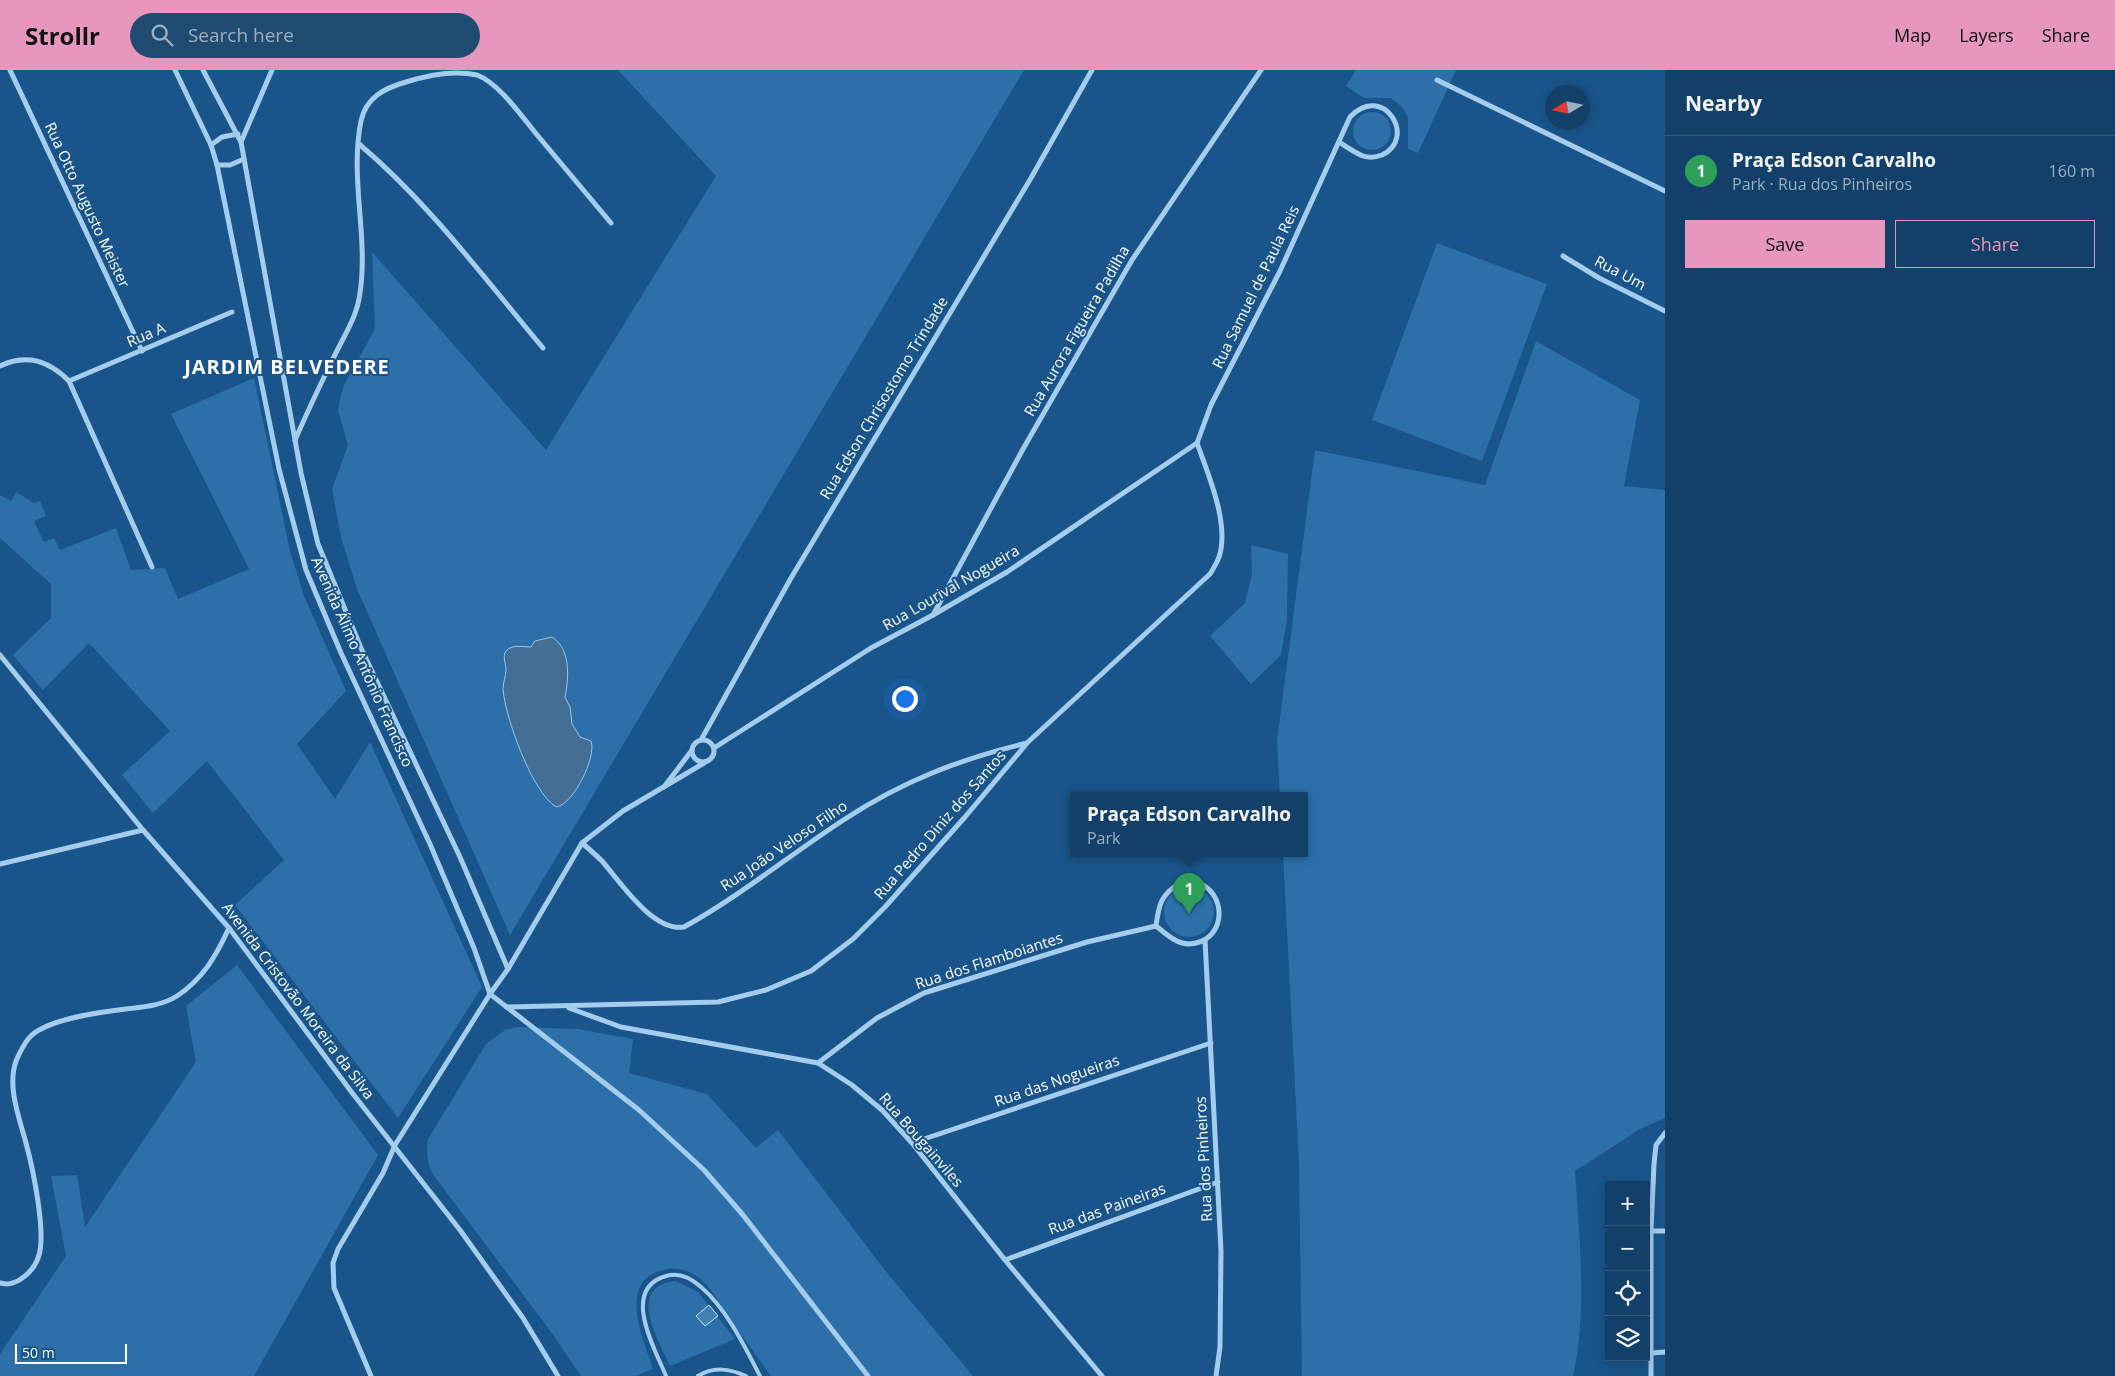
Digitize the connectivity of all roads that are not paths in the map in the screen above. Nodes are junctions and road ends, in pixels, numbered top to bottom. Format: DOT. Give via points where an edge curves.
graph roads {
  1 [pos="10,70"];
  2 [pos="175,70"];
  3 [pos="203,70"];
  4 [pos="272,70"];
  5 [pos="1092,70"];
  6 [pos="1261,70"];
  7 [pos="1438,80"];
  8 [pos="238,134"];
  9 [pos="241,142"];
  10 [pos="1339,142"];
  11 [pos="359,144"];
  12 [pos="211,145"];
  13 [pos="244,159"];
  14 [pos="217,166"];
  15 [pos="1665,191"];
  16 [pos="611,223"];
  17 [pos="1563,256"];
  18 [pos="1665,311"];
  19 [pos="232,312"];
  20 [pos="543,348"];
  21 [pos="142,351"];
  22 [pos="0,366"];
  23 [pos="69,381"];
  24 [pos="295,440"];
  25 [pos="1197,442"];
  26 [pos="152,566"];
  27 [pos="933,615"];
  28 [pos="0,655"];
  29 [pos="701,740"];
  30 [pos="1028,742"];
  31 [pos="714,748"];
  32 [pos="692,749"];
  33 [pos="704,763"];
  34 [pos="661,790"];
  35 [pos="143,830"];
  36 [pos="582,843"];
  37 [pos="0,864"];
  38 [pos="1156,926"];
  39 [pos="229,928"];
  40 [pos="1205,940"];
  41 [pos="508,969"];
  42 [pos="490,994"];
  43 [pos="506,1007"];
  44 [pos="566,1007"];
  45 [pos="1211,1043"];
  46 [pos="818,1063"];
  47 [pos="1664,1134"];
  48 [pos="912,1143"];
  49 [pos="395,1145"];
  50 [pos="1218,1182"];
  51 [pos="1665,1231"];
  52 [pos="1651,1232"];
  53 [pos="1005,1260"];
  54 [pos="0,1283"];
  55 [pos="1652,1352"];
  56 [pos="1665,1352"];
  57 [pos="371,1376"];
  58 [pos="558,1376"];
  59 [pos="666,1376"];
  60 [pos="698,1376"];
  61 [pos="746,1376"];
  62 [pos="760,1376"];
  63 [pos="868,1376"];
  64 [pos="1102,1376"];
  65 [pos="1216,1376"];
  66 [pos="1652,1376"];
  1 -- 21 [label="street, Rua Otto Augusto Meister"];
  2 -- 12 [label="street, Avenida Álimo Antônio Francisco"];
  3 -- 8 [label="street, Avenida Álimo Antônio Francisco"];
  4 -- 9 [label="street"];
  5 -- 29 [label="street, Rua Edson Chrisostomo Trindade" via="1031,178 796,570"];
  6 -- 27 [label="street, Rua Aurora Figueira Padilha" via="1132,260 1023,449"];
  7 -- 15 [label="street"];
  8 -- 9 [label="street, Avenida Álimo Antônio Francisco"];
  8 -- 12 [label="street" via="222,137"];
  9 -- 13 [label="street, Avenida Álimo Antônio Francisco"];
  10 -- 10 [label="street, Rua Samuel de Paula Reis" via="1350,117 1362,107 1384,108 1397,126 1396,141 1379,156 1364,156"];
  10 -- 25 [label="street, Rua Samuel de Paula Reis" via="1280,271 1211,405"];
  11 -- 16 [label="street" via="366,107 388,87 447,72 478,75 510,103"];
  11 -- 20 [label="street" via="391,171 427,210"];
  11 -- 24 [label="street" via="357,310"];
  12 -- 14 [label="street, Avenida Álimo Antônio Francisco"];
  13 -- 14 [label="street"];
  13 -- 24 [label="street, Avenida Álimo Antônio Francisco"];
  14 -- 42 [label="street, Avenida Álimo Antônio Francisco" via="281,478 306,570 441,870"];
  17 -- 18 [label="street, Rua Um"];
  19 -- 21 [label="street, Rua A"];
  21 -- 23 [label="street, Rua A"];
  22 -- 23 [label="street" via="20,359 32,360 57,369"];
  23 -- 26 [label="street"];
  24 -- 41 [label="street, Avenida Álimo Antônio Francisco" via="309,508 327,568"];
  25 -- 27 [label="street, Rua Lourival Nogueira" via="1007,572"];
  25 -- 30 [label="street, Rua Pedro Diniz dos Santos" via="1218,504 1222,534 1219,556 1210,574"];
  27 -- 31 [label="street, Rua Lourival Nogueira" via="871,648"];
  28 -- 35 [label="street, Avenida Cristovão Moreira da Silva"];
  29 -- 31 [label="street"];
  29 -- 32 [label="street"];
  30 -- 36 [label="street, Rua João Veloso Filho" via="973,756 901,786 847,818 684,927 674,929 655,920"];
  30 -- 44 [label="street, Rua Pedro Diniz dos Santos" via="885,907 853,939 811,971 766,990 718,1002"];
  31 -- 33 [label="street" via="712,759"];
  32 -- 33 [label="street" via="693,756"];
  32 -- 34 [label="street"];
  33 -- 34 [label="street"];
  34 -- 36 [label="street" via="623,811"];
  35 -- 37 [label="street"];
  35 -- 39 [label="street, Avenida Cristovão Moreira da Silva"];
  36 -- 41 [label="street"];
  38 -- 40 [label="street" via="1172,939 1189,944"];
  38 -- 40 [label="street" via="1158,908 1166,892 1181,882 1199,883 1214,893 1221,909 1217,927"];
  38 -- 46 [label="street, Rua dos Flamboiantes" via="1087,942 924,993 877,1018"];
  39 -- 49 [label="street, Avenida Cristovão Moreira da Silva"];
  39 -- 54 [label="street" via="215,958 200,979 175,997 153,1006 97,1013 61,1022 29,1037 16,1062 12,1086 41,1227 39,1255 32,1270 19,1280 5,1285"];
  40 -- 45 [label="street, Rua dos Pinheiros"];
  41 -- 42 [label="street"];
  42 -- 43 [label="street"];
  42 -- 49 [label="street"];
  43 -- 44 [label="street, Rua Pedro Diniz dos Santos"];
  43 -- 63 [label="street" via="639,1110 704,1170"];
  44 -- 46 [label="street, Rua Bougainviles" via="621,1027"];
  45 -- 48 [label="street, Rua das Nogueiras"];
  45 -- 50 [label="street, Rua dos Pinheiros"];
  46 -- 48 [label="street, Rua Bougainviles" via="882,1110"];
  47 -- 52 [label="street" via="1655,1150"];
  48 -- 53 [label="street, Rua Bougainviles"];
  49 -- 57 [label="street" via="333,1263 334,1288"];
  49 -- 58 [label="street, Avenida Cristovão Moreira da Silva" via="524,1318"];
  50 -- 53 [label="street, Rua das Paineiras"];
  50 -- 65 [label="street, Rua dos Pinheiros" via="1220,1347"];
  51 -- 52 [label="street"];
  52 -- 55 [label="street"];
  53 -- 64 [label="street, Rua Bougainviles"];
  55 -- 56 [label="street"];
  55 -- 66 [label="street"];
  59 -- 62 [label="lane" via="642,1308 648,1288 658,1279 671,1275 689,1279 706,1292 742,1342"];
  60 -- 61 [label="lane" via="724,1369"];
}
